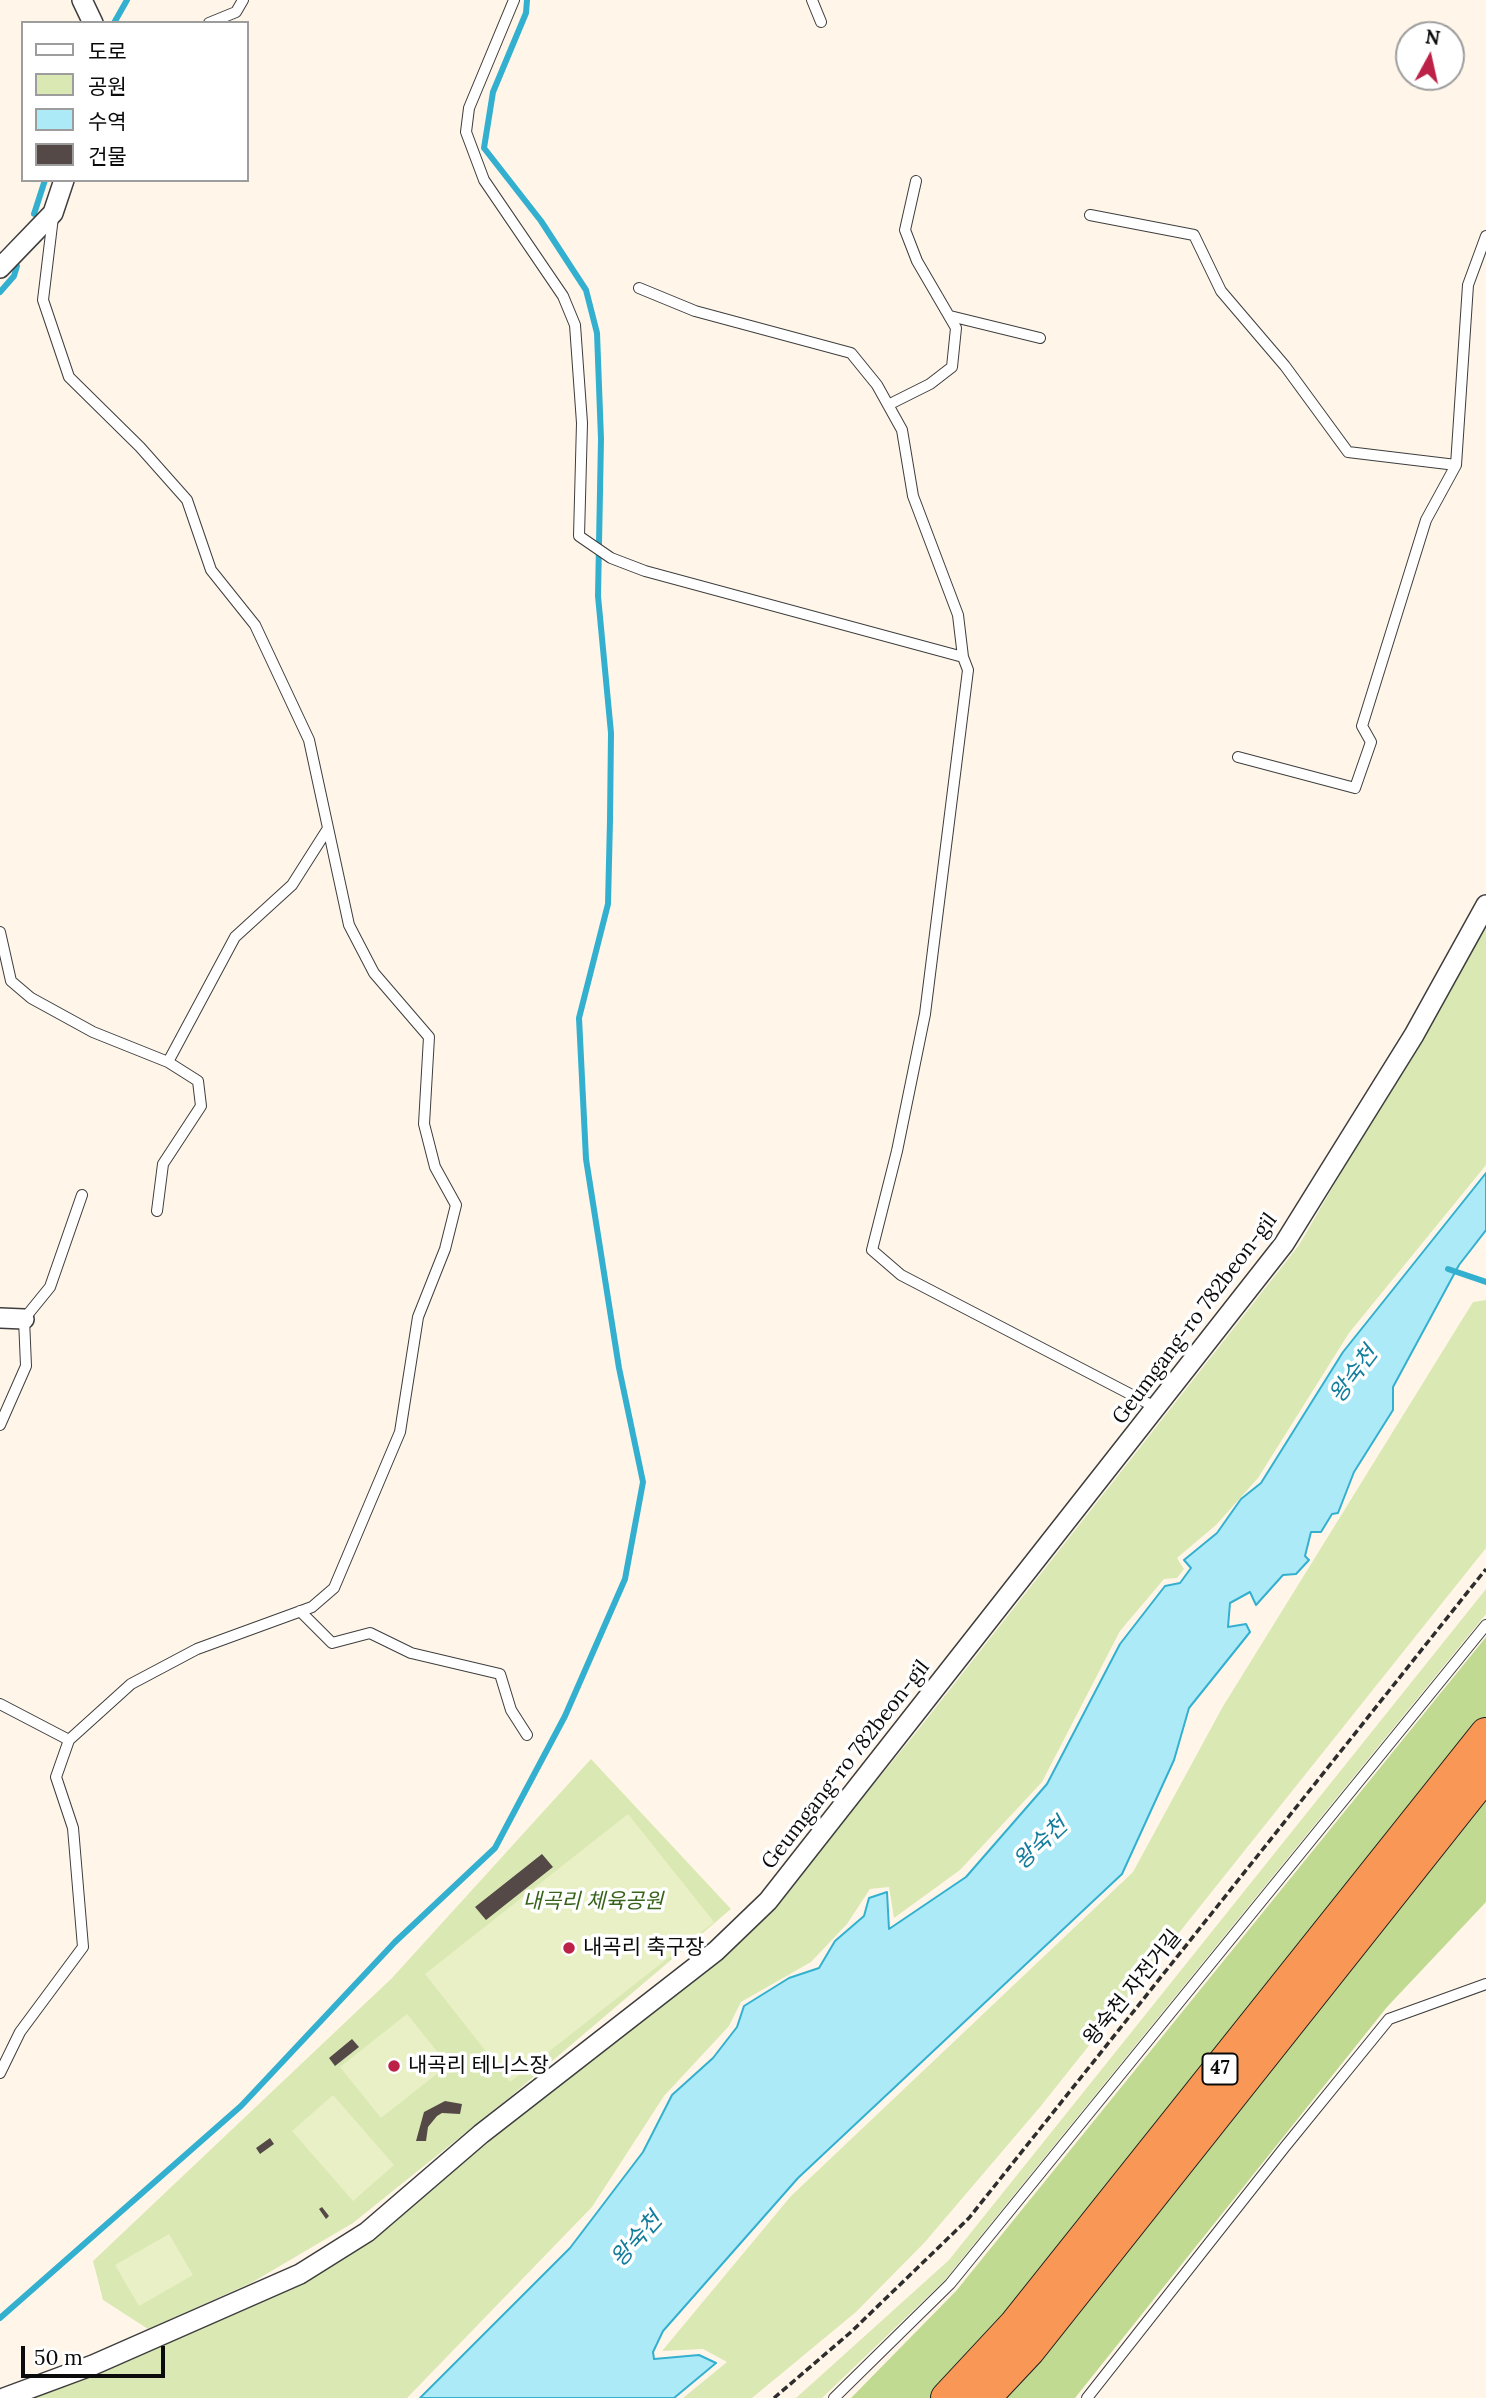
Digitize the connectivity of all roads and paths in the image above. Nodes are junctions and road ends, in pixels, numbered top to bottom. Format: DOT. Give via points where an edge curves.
graph roads {
  1 [pos="82,0"];
  2 [pos="243,0"];
  3 [pos="514,0"];
  4 [pos="812,0"];
  5 [pos="92,21"];
  6 [pos="214,21"];
  7 [pos="821,22"];
  8 [pos="916,181"];
  9 [pos="63,182"];
  10 [pos="53,213"];
  11 [pos="1090,215"];
  12 [pos="1486,236"];
  13 [pos="0,268"];
  14 [pos="639,288"];
  15 [pos="950,316"];
  16 [pos="1040,338"];
  17 [pos="888,405"];
  18 [pos="1456,465"];
  19 [pos="963,657"];
  20 [pos="1238,757"];
  21 [pos="327,830"];
  22 [pos="1486,905"];
  23 [pos="0,932"];
  24 [pos="168,1062"];
  25 [pos="82,1195"];
  26 [pos="157,1211"];
  27 [pos="0,1318"];
  28 [pos="24,1319"];
  29 [pos="1157,1408"];
  30 [pos="0,1425"];
  31 [pos="1486,1569"];
  32 [pos="300,1612"];
  33 [pos="1486,1625"];
  34 [pos="0,1704"];
  35 [pos="1486,1734"];
  36 [pos="527,1735"];
  37 [pos="69,1740"];
  38 [pos="1486,1774"];
  39 [pos="1486,1984"];
  40 [pos="0,2073"];
  41 [pos="4,2398"];
  42 [pos="774,2398"];
  43 [pos="834,2398"];
  44 [pos="947,2398"];
  45 [pos="984,2398"];
  46 [pos="1087,2398"];
  1 -- 5 [label="street"];
  2 -- 6 [label="lane" via="236,12"];
  3 -- 19 [label="lane" via="469,108 466,132 484,180 563,296 575,325 582,423 579,536 611,558 645,571"];
  4 -- 7 [label="lane"];
  8 -- 15 [label="lane" via="905,230 917,261"];
  9 -- 10 [label="street"];
  10 -- 13 [label="street"];
  10 -- 21 [label="lane" via="43,300 69,377 187,500 211,570 254,625 309,740"];
  11 -- 18 [label="lane" via="1195,235 1221,290 1348,452"];
  12 -- 18 [label="lane" via="1468,285"];
  14 -- 17 [label="lane" via="695,311 851,353"];
  15 -- 16 [label="lane"];
  15 -- 17 [label="lane" via="956,328 952,367"];
  17 -- 19 [label="lane" via="902,430 913,496 958,615"];
  18 -- 20 [label="lane" via="1426,520 1362,726 1371,742 1354,788"];
  19 -- 29 [label="lane" via="968,670 925,1014 872,1250 901,1275"];
  21 -- 24 [label="lane" via="292,885 236,937"];
  21 -- 32 [label="lane" via="349,925 374,973 429,1037 424,1124 435,1167 456,1206 445,1249 418,1317 400,1432 381,1483 334,1588"];
  22 -- 29 [label="street, Geumgang-ro 782beon-gil" via="1414,1035 1284,1244"];
  23 -- 24 [label="lane" via="10,981 31,998 93,1032"];
  24 -- 26 [label="lane" via="198,1081 201,1106 163,1164"];
  25 -- 28 [label="lane" via="50,1287"];
  27 -- 28 [label="street"];
  28 -- 30 [label="lane" via="26,1366"];
  29 -- 41 [label="street, Geumgang-ro 782beon-gil" via="768,1901 716,1951 481,2134 355,2239 300,2274 93,2365"];
  31 -- 42 [label="path, 왕숙천 자전거길" via="970,2218 861,2323"];
  32 -- 36 [label="lane" via="332,1643 370,1633 411,1653 500,1674 511,1710"];
  32 -- 37 [label="lane" via="197,1649 131,1684"];
  33 -- 43 [label="lane" via="950,2284"];
  34 -- 37 [label="lane"];
  35 -- 44 [label="highway, 47" via="1016,2325"];
  37 -- 40 [label="lane" via="56,1777 73,1828 83,1947 20,2032"];
  38 -- 45 [label="highway, 47" via="1029,2350"];
  39 -- 46 [label="lane" via="1390,2020"];
}
